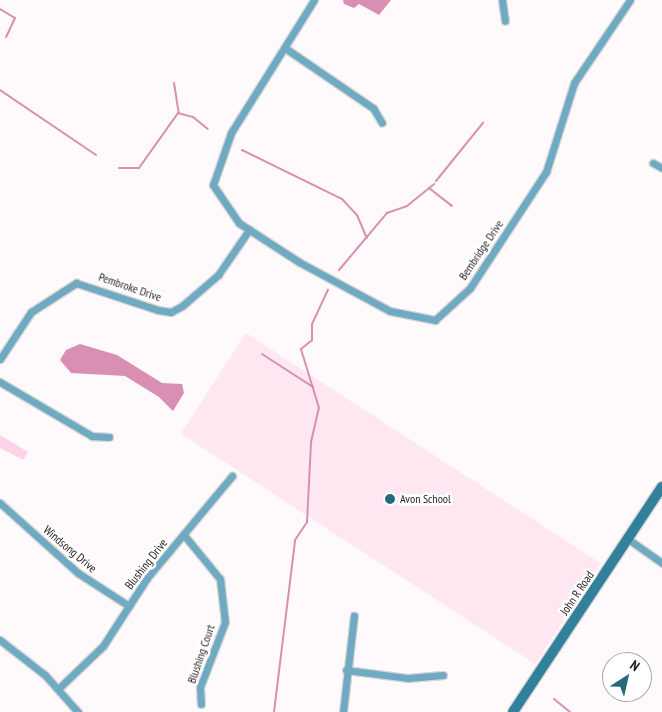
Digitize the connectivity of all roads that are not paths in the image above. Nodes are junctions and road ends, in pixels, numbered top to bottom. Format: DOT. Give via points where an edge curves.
graph roads {
  1 [pos="314,0"];
  2 [pos="502,0"];
  3 [pos="630,0"];
  4 [pos="505,21"];
  5 [pos="285,48"];
  6 [pos="382,123"];
  7 [pos="653,163"];
  8 [pos="662,168"];
  9 [pos="249,230"];
  10 [pos="0,359"];
  11 [pos="0,382"];
  12 [pos="109,437"];
  13 [pos="232,476"];
  14 [pos="662,487"];
  15 [pos="0,503"];
  16 [pos="184,535"];
  17 [pos="628,539"];
  18 [pos="662,563"];
  19 [pos="129,606"];
  20 [pos="354,616"];
  21 [pos="0,640"];
  22 [pos="346,670"];
  23 [pos="443,675"];
  24 [pos="59,688"];
  25 [pos="201,704"];
  26 [pos="78,712"];
  27 [pos="343,712"];
  28 [pos="513,712"];
  1 -- 5 [label="street"];
  2 -- 4 [label="street"];
  3 -- 9 [label="street, Bembridge Drive" via="574,83 546,172 470,288 435,320 390,311"];
  5 -- 6 [label="street" via="373,108"];
  5 -- 9 [label="street" via="230,133 215,171 213,185 219,197"];
  7 -- 8 [label="street"];
  9 -- 10 [label="street, Pembroke Drive" via="218,275 171,312 76,283 31,312"];
  11 -- 12 [label="street" via="92,436"];
  13 -- 16 [label="street, Blushing Drive"];
  14 -- 17 [label="main road, John R Road"];
  15 -- 19 [label="street, Windsong Drive" via="78,573"];
  16 -- 19 [label="street, Blushing Drive"];
  16 -- 25 [label="street, Blushing Court" via="220,579 224,622 200,687"];
  17 -- 18 [label="street"];
  17 -- 28 [label="main road, John R Road"];
  19 -- 24 [label="street, Blushing Drive" via="103,646"];
  20 -- 22 [label="street"];
  21 -- 24 [label="street"];
  22 -- 23 [label="street" via="408,678"];
  22 -- 27 [label="street"];
  24 -- 26 [label="street"];
}
